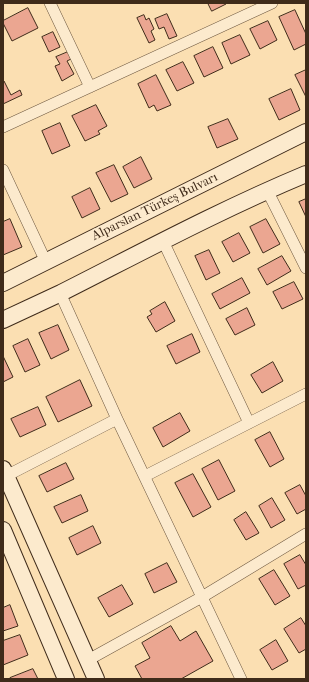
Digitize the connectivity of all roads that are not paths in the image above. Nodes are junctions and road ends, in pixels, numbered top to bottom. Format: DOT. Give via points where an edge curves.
graph roads {
  1 [pos="50,3"];
  2 [pos="272,3"];
  3 [pos="90,87"];
  4 [pos="3,127"];
  5 [pos="306,132"];
  6 [pos="3,170"];
  7 [pos="306,174"];
  8 [pos="267,190"];
  9 [pos="163,241"];
  10 [pos="46,262"];
  11 [pos="306,268"];
  12 [pos="3,282"];
  13 [pos="60,293"];
  14 [pos="3,320"];
  15 [pos="306,394"];
  16 [pos="117,419"];
  17 [pos="249,423"];
  18 [pos="5,473"];
  19 [pos="145,476"];
  20 [pos="3,530"];
  21 [pos="306,534"];
  22 [pos="202,597"];
  23 [pos="88,660"];
  24 [pos="66,679"];
  25 [pos="96,679"];
  26 [pos="241,679"];
  1 -- 3 [label="street"];
  2 -- 3 [label="street"];
  3 -- 4 [label="street"];
  5 -- 10 [label="main road, Alparslan Türkeş Bulvarı"];
  6 -- 10 [label="street"];
  7 -- 8 [label="main road"];
  8 -- 9 [label="main road"];
  8 -- 11 [label="street"];
  9 -- 13 [label="main road"];
  9 -- 17 [label="street"];
  10 -- 12 [label="main road, Alparslan Türkeş Bulvarı"];
  13 -- 14 [label="main road"];
  13 -- 16 [label="street"];
  15 -- 17 [label="street"];
  16 -- 18 [label="street"];
  16 -- 19 [label="street"];
  17 -- 19 [label="street"];
  18 -- 23 [label="main road"];
  19 -- 22 [label="street"];
  20 -- 24 [label="main road"];
  21 -- 22 [label="street"];
  22 -- 23 [label="street"];
  22 -- 26 [label="street"];
  23 -- 25 [label="main road"];
}
